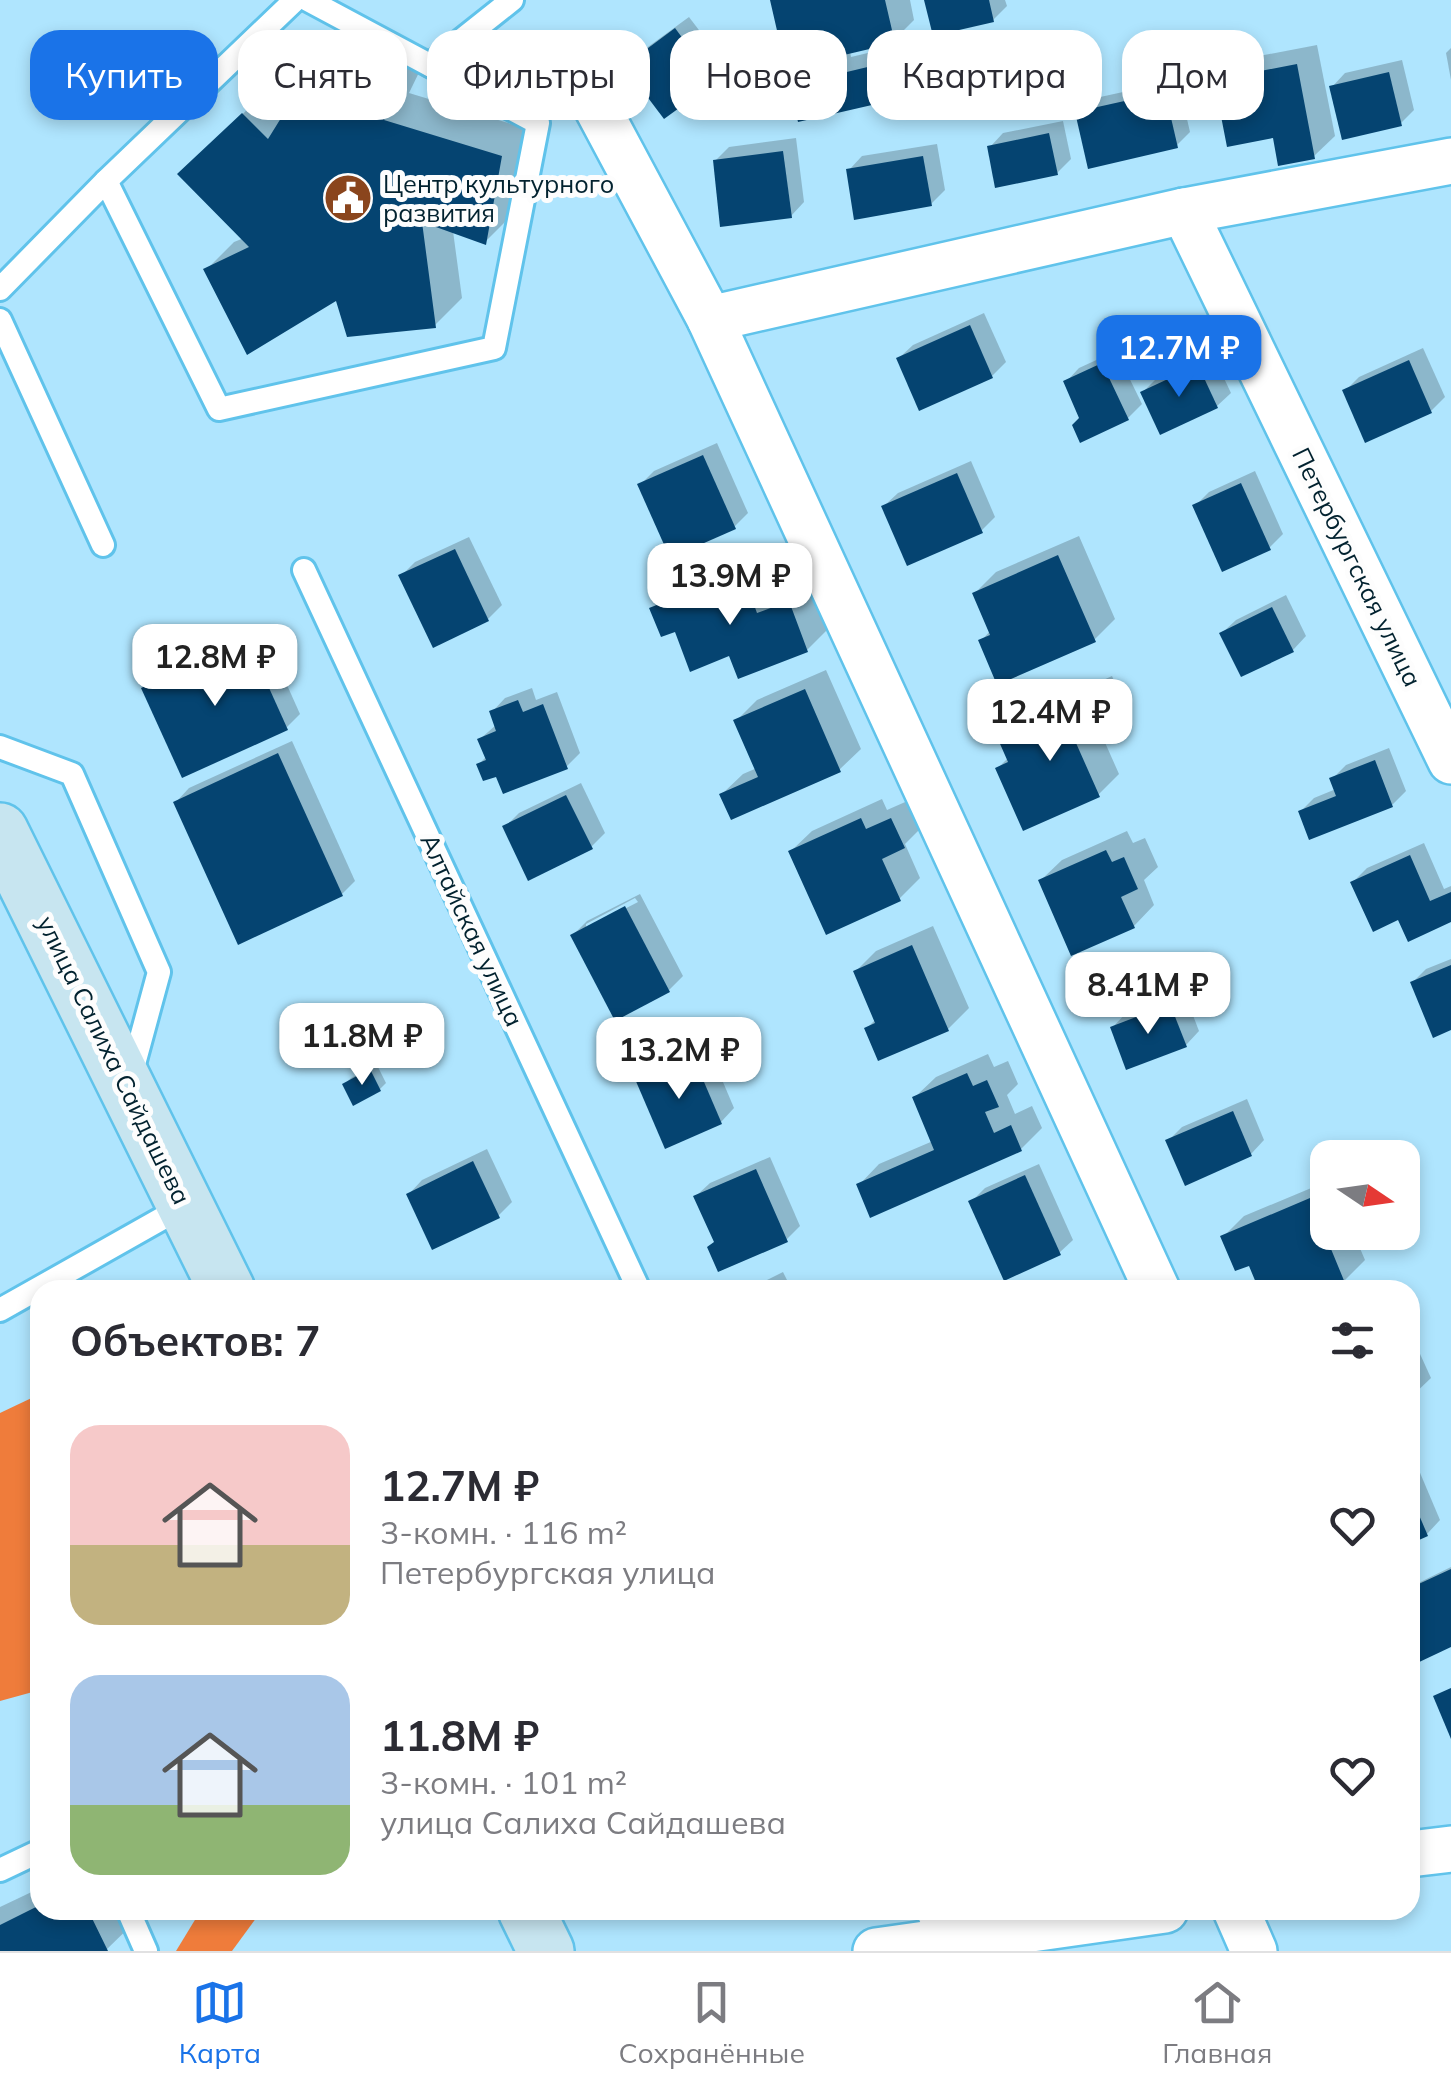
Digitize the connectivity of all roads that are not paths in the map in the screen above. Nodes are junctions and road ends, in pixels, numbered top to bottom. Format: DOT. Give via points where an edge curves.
graph roads {
  1 [pos="294,0"];
  2 [pos="308,0"];
  3 [pos="512,0"];
  4 [pos="474,30"];
  5 [pos="427,63"];
  6 [pos="532,120"];
  7 [pos="604,120"];
  8 [pos="1451,161"];
  9 [pos="106,181"];
  10 [pos="1184,211"];
  11 [pos="0,289"];
  12 [pos="710,319"];
  13 [pos="0,320"];
  14 [pos="103,546"];
  15 [pos="304,570"];
  16 [pos="0,748"];
  17 [pos="1451,761"];
  18 [pos="0,831"];
  19 [pos="128,1088"];
  20 [pos="186,1204"];
  21 [pos="53,1280"];
  22 [pos="222,1280"];
  23 [pos="634,1280"];
  24 [pos="1152,1280"];
  25 [pos="30,1293"];
  26 [pos="0,1310"];
  27 [pos="30,1856"];
  28 [pos="0,1870"];
  29 [pos="132,1920"];
  30 [pos="1021,1920"];
  31 [pos="1240,1920"];
  32 [pos="934,1926"];
  33 [pos="146,1951"];
  34 [pos="876,1951"];
  35 [pos="1254,1951"];
  1 -- 9 [label="lane"];
  2 -- 5 [label="lane"];
  3 -- 4 [label="lane"];
  6 -- 9 [label="lane" via="538,123 494,348 219,409"];
  7 -- 12 [label="street"];
  8 -- 10 [label="street"];
  9 -- 11 [label="lane"];
  10 -- 12 [label="street"];
  10 -- 17 [label="street, Петербургская улица"];
  12 -- 24 [label="street"];
  13 -- 14 [label="lane"];
  15 -- 23 [label="lane, Алтайская улица"];
  16 -- 19 [label="lane" via="72,774 159,972"];
  18 -- 19 [label="street, улица Салиха Сайдашева"];
  19 -- 20 [label="street, улица Салиха Сайдашева"];
  20 -- 21 [label="lane"];
  20 -- 22 [label="street, улица Салиха Сайдашева"];
  25 -- 26 [label="lane"];
  27 -- 28 [label="lane"];
  29 -- 33 [label="lane"];
  30 -- 32 [label="street"];
  31 -- 35 [label="street"];
  32 -- 34 [label="street"];
}
